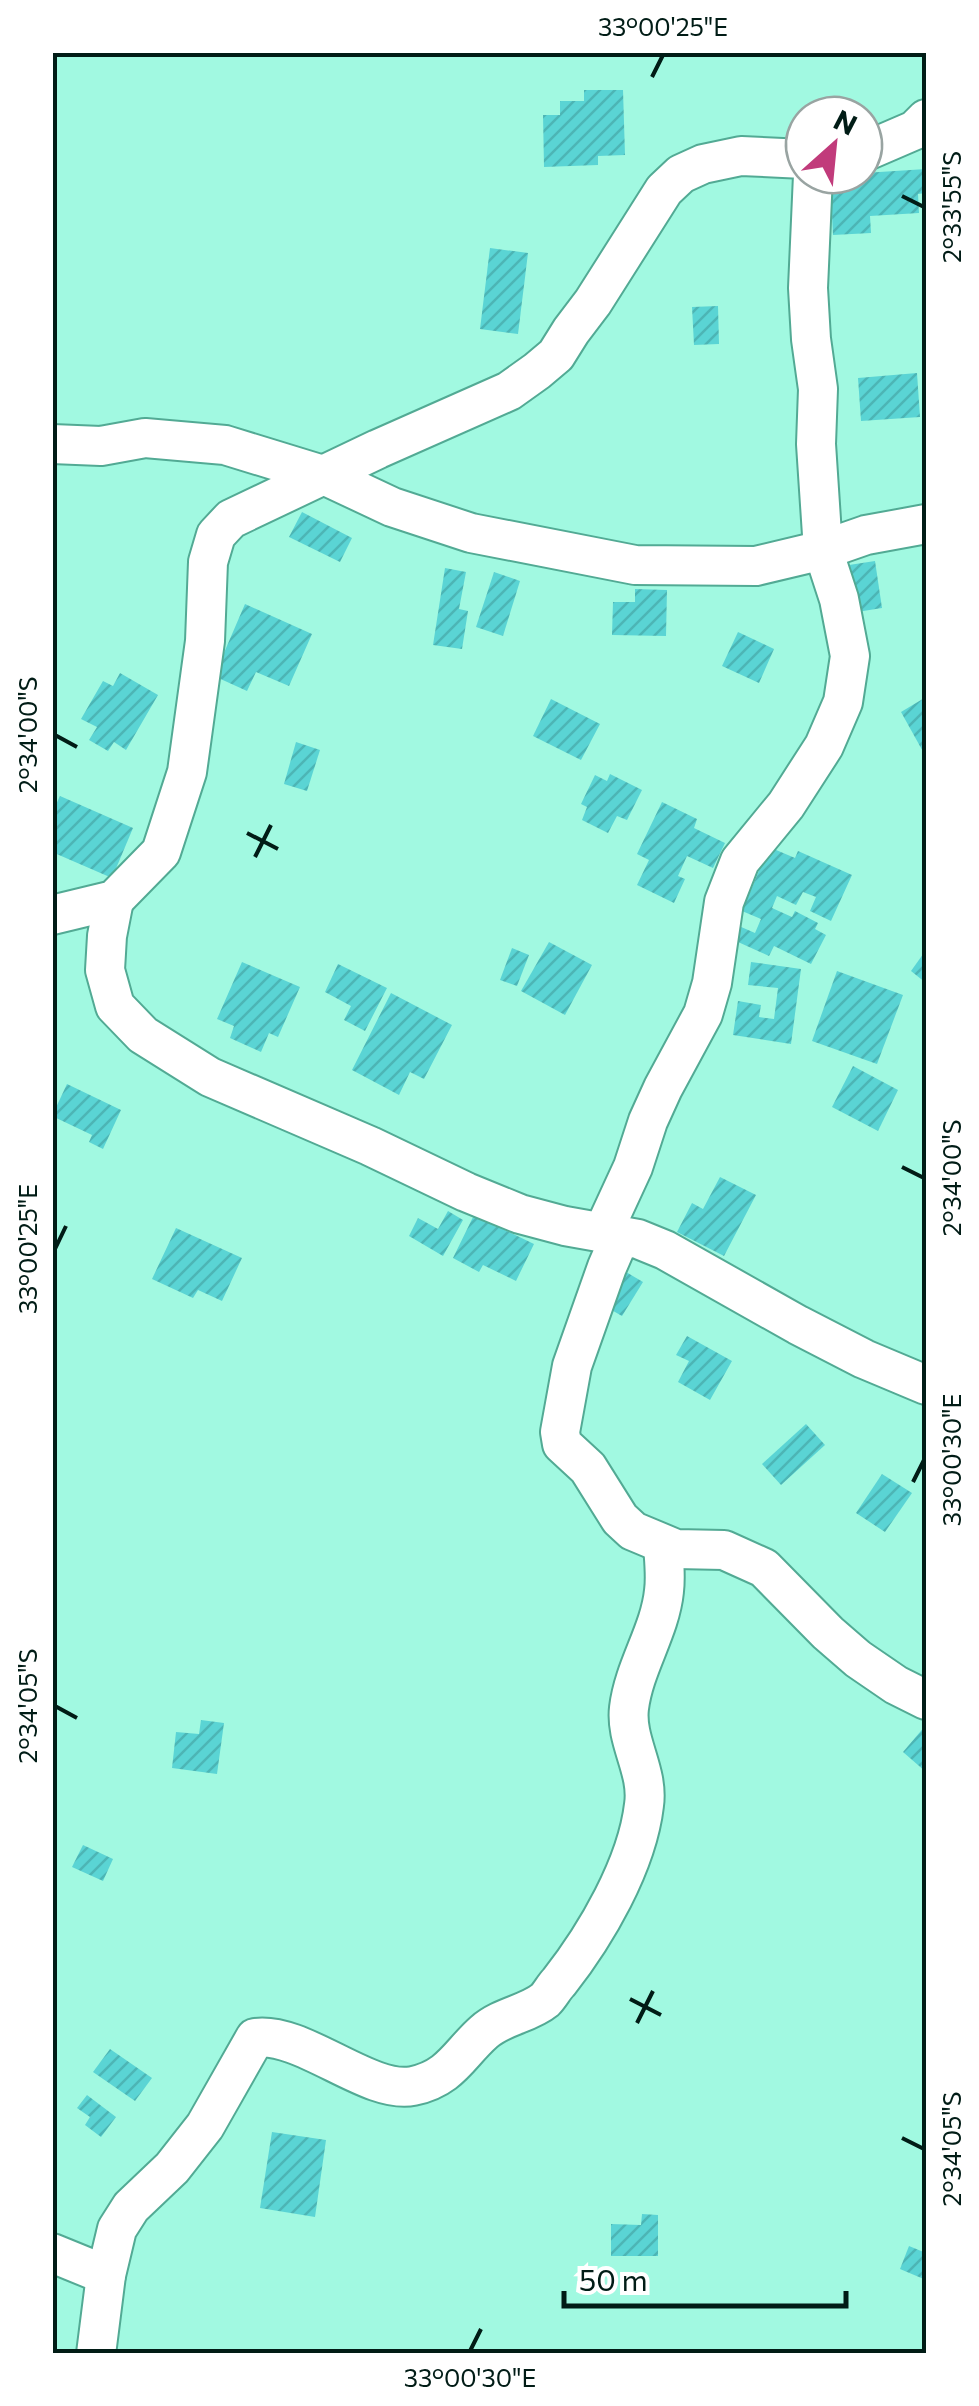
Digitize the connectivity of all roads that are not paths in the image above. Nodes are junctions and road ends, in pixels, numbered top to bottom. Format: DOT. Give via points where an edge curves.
graph roads {
  1 [pos="926,120"];
  2 [pos="884,143"];
  3 [pos="784,158"];
  4 [pos="811,195"];
  5 [pos="52,444"];
  6 [pos="326,476"];
  7 [pos="926,524"];
  8 [pos="823,550"];
  9 [pos="114,900"];
  10 [pos="52,915"];
  11 [pos="612,1234"];
  12 [pos="926,1385"];
  13 [pos="663,1545"];
  14 [pos="926,1700"];
  15 [pos="52,2252"];
  16 [pos="106,2275"];
  17 [pos="96,2354"];
  1 -- 2 [label="street"];
  3 -- 6 [label="street" via="741,156 681,174 556,355 509,391"];
  4 -- 8 [label="street" via="808,288"];
  5 -- 6 [label="street" via="195,441"];
  6 -- 8 [label="street" via="470,533 635,565 756,566"];
  6 -- 9 [label="street" via="247,510 216,536 179,798 161,852"];
  7 -- 8 [label="street"];
  8 -- 11 [label="street" via="850,656 843,702 786,805 740,860 724,902 702,1014 648,1121"];
  9 -- 10 [label="street"];
  9 -- 11 [label="street" via="105,970 115,1006 143,1034 210,1077 466,1192 520,1214"];
  11 -- 12 [label="street" via="664,1250 864,1360"];
  11 -- 13 [label="street" via="572,1366 560,1432 562,1444 588,1468 620,1518"];
  13 -- 14 [label="street" via="724,1550 764,1568 858,1659"];
  13 -- 16 [label="street" via="664,1593 630,1706 630,1734 642,1768 641,1823 626,1870 578,1959 543,2002 498,2022 444,2072 417,2085 386,2084 270,2037 254,2038 205,2126 124,2217"];
  15 -- 16 [label="street"];
  16 -- 17 [label="street"];
}
